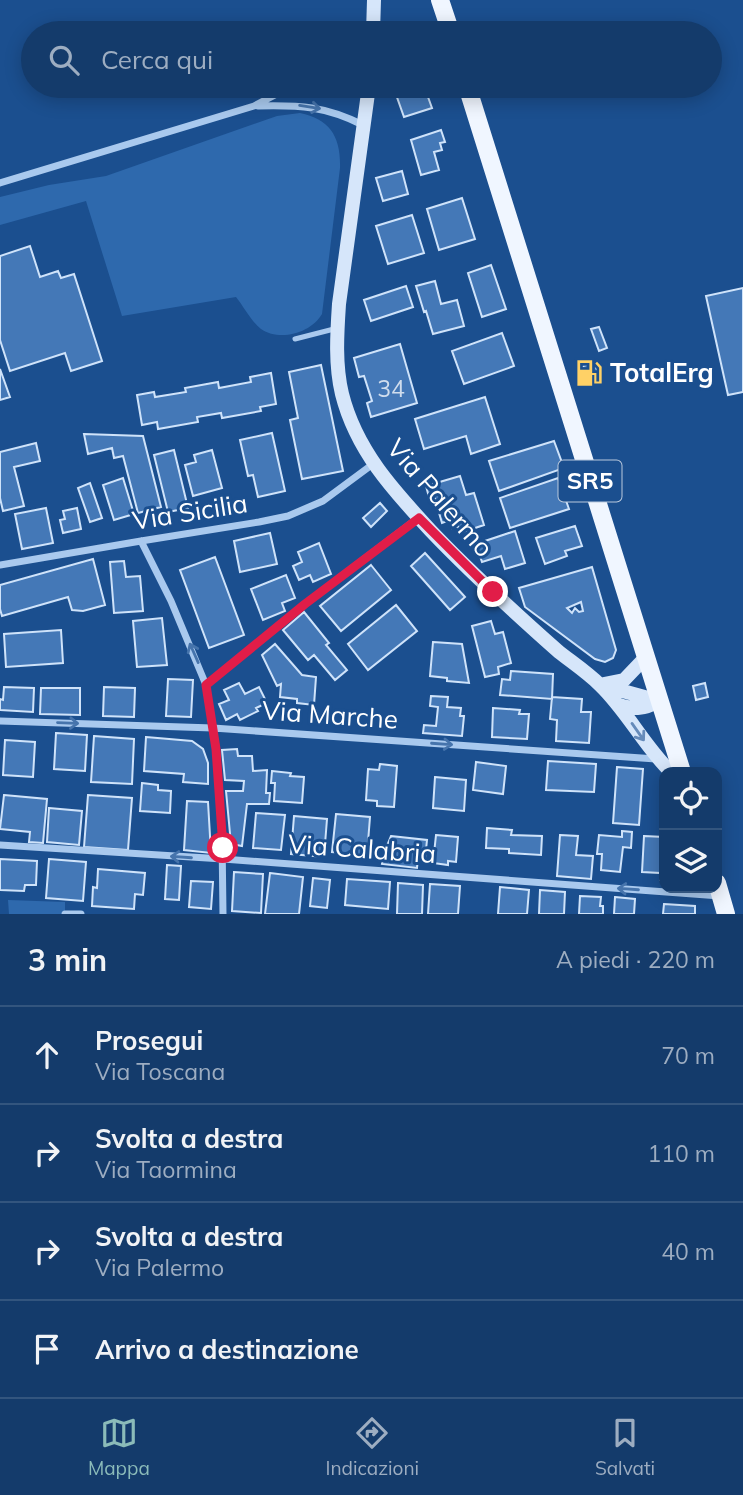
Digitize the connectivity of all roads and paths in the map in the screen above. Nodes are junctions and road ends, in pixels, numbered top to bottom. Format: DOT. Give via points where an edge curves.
graph roads {
  1 [pos="374,0"];
  2 [pos="440,0"];
  3 [pos="373,21"];
  4 [pos="447,21"];
  5 [pos="269,98"];
  6 [pos="365,98"];
  7 [pos="471,98"];
  8 [pos="254,106"];
  9 [pos="363,125"];
  10 [pos="0,183"];
  11 [pos="338,328"];
  12 [pos="295,339"];
  13 [pos="373,464"];
  14 [pos="419,518"];
  15 [pos="141,541"];
  16 [pos="0,565"];
  17 [pos="645,658"];
  18 [pos="599,684"];
  19 [pos="206,685"];
  20 [pos="659,701"];
  21 [pos="619,705"];
  22 [pos="0,722"];
  23 [pos="213,728"];
  24 [pos="657,759"];
  25 [pos="666,767"];
  26 [pos="680,767"];
  27 [pos="0,845"];
  28 [pos="223,859"];
  29 [pos="659,886"];
  30 [pos="720,893"];
  31 [pos="65,914"];
  32 [pos="81,914"];
  33 [pos="223,914"];
  34 [pos="726,914"];
  1 -- 3 [label="street"];
  2 -- 4 [label="main road"];
  5 -- 8 [label="street"];
  6 -- 9 [label="street, Via Palermo"];
  7 -- 17 [label="main road, SR5"];
  8 -- 9 [label="street, one-way" via="316,108"];
  8 -- 10 [label="street"];
  9 -- 11 [label="street, Via Palermo"];
  11 -- 12 [label="lane"];
  11 -- 13 [label="street, Via Palermo" via="342,392 354,430"];
  13 -- 14 [label="street, Via Palermo"];
  13 -- 15 [label="street, Via Sicilia" via="330,497 301,511"];
  14 -- 18 [label="street, Via Palermo" via="527,624"];
  14 -- 19 [label="street"];
  15 -- 16 [label="street, Via Sicilia"];
  19 -- 15 [label="street, one-way"];
  17 -- 18 [label="street" via="624,680"];
  17 -- 20 [label="main road, SR5"];
  18 -- 20 [label="street, Via Palermo"];
  18 -- 21 [label="street, Via Palermo"];
  19 -- 23 [label="street"];
  20 -- 21 [label="street" via="642,708"];
  20 -- 26 [label="main road, SR5"];
  21 -- 24 [label="street, Via Palermo, one-way"];
  22 -- 23 [label="street, Via Marche, one-way"];
  23 -- 24 [label="street, Via Marche, one-way"];
  23 -- 28 [label="street"];
  24 -- 25 [label="street, Via Palermo"];
  28 -- 27 [label="street, Via Calabria, one-way"];
  29 -- 28 [label="street, Via Calabria, one-way"];
  28 -- 33 [label="street"];
  30 -- 34 [label="main road"];
  31 -- 32 [label="street"];
}
